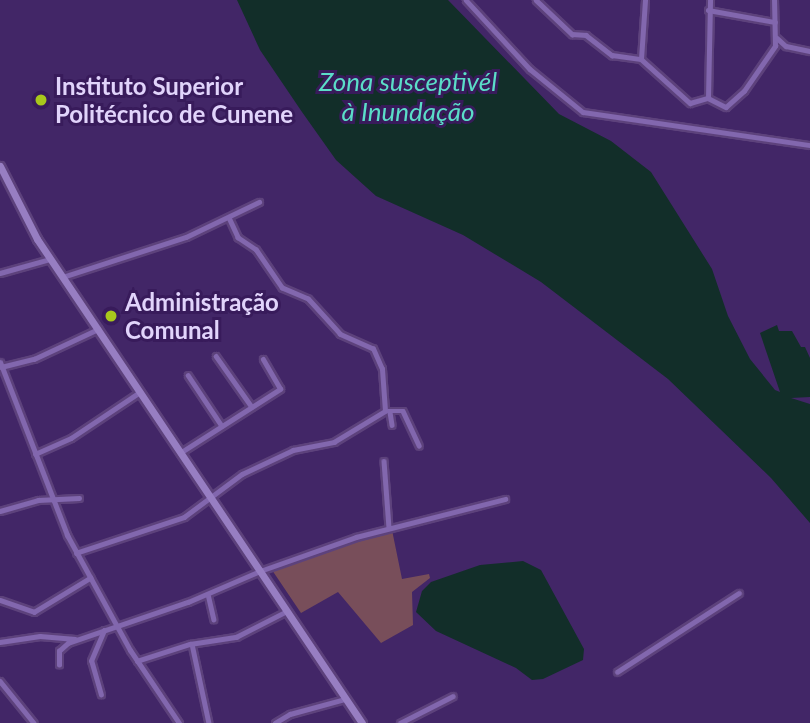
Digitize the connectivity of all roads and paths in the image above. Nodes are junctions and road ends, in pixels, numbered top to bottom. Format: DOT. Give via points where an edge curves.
graph roads {
  1 [pos="466,0"];
  2 [pos="536,0"];
  3 [pos="645,0"];
  4 [pos="710,0"];
  5 [pos="774,0"];
  6 [pos="708,10"];
  7 [pos="775,22"];
  8 [pos="777,37"];
  9 [pos="810,51"];
  10 [pos="641,59"];
  11 [pos="708,97"];
  12 [pos="810,145"];
  13 [pos="0,166"];
  14 [pos="2,178"];
  15 [pos="258,202"];
  16 [pos="229,219"];
  17 [pos="51,259"];
  18 [pos="0,273"];
  19 [pos="64,277"];
  20 [pos="98,329"];
  21 [pos="216,356"];
  22 [pos="264,360"];
  23 [pos="1,365"];
  24 [pos="188,375"];
  25 [pos="139,392"];
  26 [pos="252,407"];
  27 [pos="387,411"];
  28 [pos="392,425"];
  29 [pos="222,426"];
  30 [pos="419,444"];
  31 [pos="180,453"];
  32 [pos="35,454"];
  33 [pos="384,461"];
  34 [pos="209,496"];
  35 [pos="79,498"];
  36 [pos="505,499"];
  37 [pos="51,500"];
  38 [pos="0,511"];
  39 [pos="389,527"];
  40 [pos="76,553"];
  41 [pos="260,570"];
  42 [pos="90,578"];
  43 [pos="739,593"];
  44 [pos="208,594"];
  45 [pos="0,600"];
  46 [pos="288,611"];
  47 [pos="215,619"];
  48 [pos="117,625"];
  49 [pos="104,630"];
  50 [pos="79,639"];
  51 [pos="0,642"];
  52 [pos="192,644"];
  53 [pos="137,662"];
  54 [pos="59,665"];
  55 [pos="617,672"];
  56 [pos="0,681"];
  57 [pos="101,695"];
  58 [pos="453,696"];
  59 [pos="346,698"];
  60 [pos="34,723"];
  61 [pos="179,723"];
  62 [pos="209,723"];
  63 [pos="275,723"];
  64 [pos="362,723"];
  65 [pos="400,723"];
  1 -- 12 [label="street" via="530,69 583,112"];
  2 -- 10 [label="street" via="572,34 586,35 612,55"];
  3 -- 10 [label="street"];
  4 -- 6 [label="street"];
  5 -- 7 [label="street"];
  6 -- 7 [label="street"];
  6 -- 11 [label="street"];
  7 -- 8 [label="street"];
  8 -- 9 [label="street" via="786,46"];
  8 -- 11 [label="street" via="765,62 732,103 722,107"];
  10 -- 11 [label="street" via="690,103"];
  13 -- 14 [label="main road"];
  14 -- 17 [label="main road"];
  15 -- 16 [label="street"];
  16 -- 19 [label="street"];
  16 -- 27 [label="street" via="238,239 254,249 282,288 308,299 340,334 373,349 382,369"];
  17 -- 18 [label="street"];
  17 -- 19 [label="main road"];
  19 -- 20 [label="main road"];
  20 -- 23 [label="street" via="34,359"];
  20 -- 25 [label="main road"];
  21 -- 26 [label="street"];
  22 -- 26 [label="street" via="280,389"];
  23 -- 32 [label="street"];
  24 -- 29 [label="street"];
  25 -- 31 [label="main road"];
  25 -- 32 [label="street" via="71,438"];
  26 -- 29 [label="street"];
  27 -- 28 [label="street"];
  27 -- 30 [label="street" via="403,411"];
  27 -- 34 [label="street" via="320,447 280,455"];
  29 -- 31 [label="street"];
  31 -- 34 [label="main road"];
  32 -- 37 [label="street"];
  33 -- 39 [label="street"];
  34 -- 40 [label="street" via="196,510 170,524"];
  34 -- 41 [label="main road"];
  35 -- 37 [label="street"];
  36 -- 39 [label="street"];
  37 -- 38 [label="street"];
  37 -- 40 [label="street"];
  39 -- 41 [label="street"];
  40 -- 42 [label="street"];
  41 -- 44 [label="street"];
  41 -- 46 [label="main road"];
  42 -- 45 [label="street" via="34,612"];
  42 -- 48 [label="street"];
  43 -- 55 [label="street"];
  44 -- 47 [label="street"];
  44 -- 48 [label="street"];
  46 -- 52 [label="street" via="236,637"];
  46 -- 59 [label="main road"];
  48 -- 49 [label="street"];
  48 -- 53 [label="street"];
  49 -- 50 [label="street"];
  49 -- 57 [label="street" via="91,661"];
  50 -- 51 [label="street" via="40,636"];
  50 -- 54 [label="street" via="63,646"];
  52 -- 53 [label="street"];
  52 -- 62 [label="street"];
  53 -- 61 [label="street"];
  56 -- 60 [label="street"];
  58 -- 65 [label="street"];
  59 -- 63 [label="street" via="290,714"];
  59 -- 64 [label="main road"];
}
